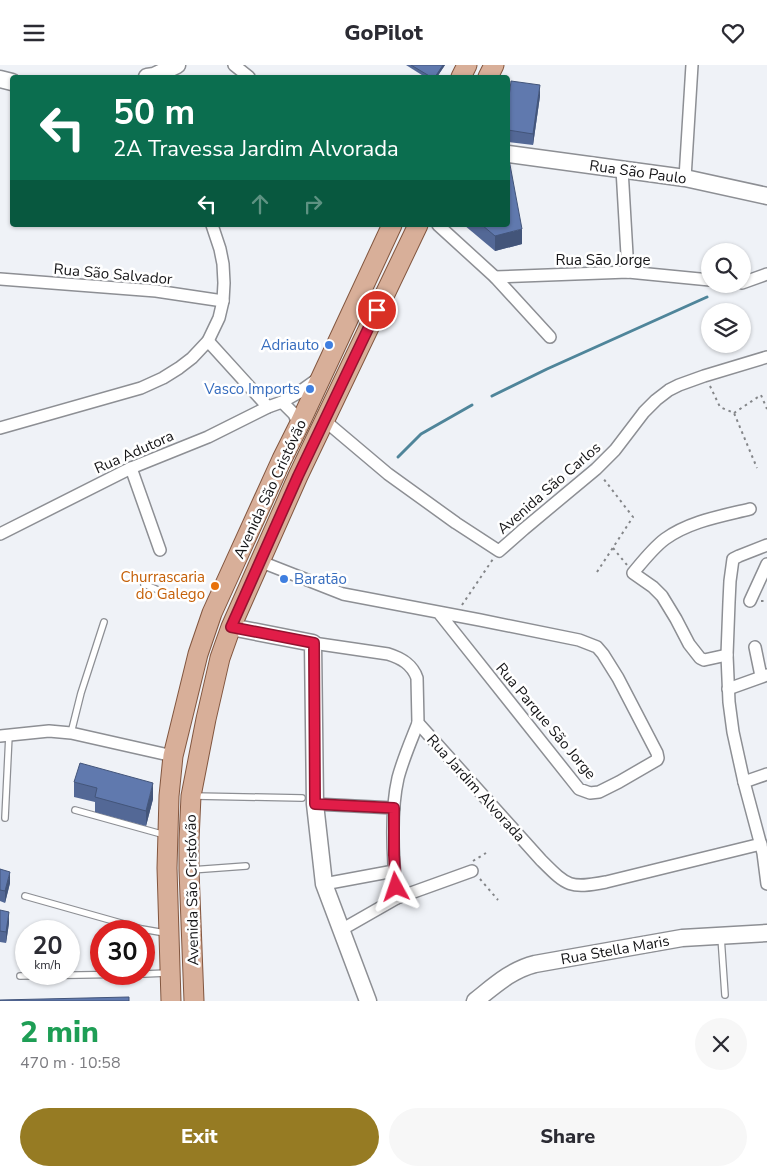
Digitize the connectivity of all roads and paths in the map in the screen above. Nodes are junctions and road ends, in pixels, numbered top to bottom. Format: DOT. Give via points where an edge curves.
graph roads {
  1 [pos="177,65"];
  2 [pos="234,65"];
  3 [pos="692,65"];
  4 [pos="156,75"];
  5 [pos="246,75"];
  6 [pos="510,154"];
  7 [pos="622,169"];
  8 [pos="685,178"];
  9 [pos="767,195"];
  10 [pos="213,227"];
  11 [pos="391,227"];
  12 [pos="417,227"];
  13 [pos="440,227"];
  14 [pos="628,272"];
  15 [pos="767,274"];
  16 [pos="495,277"];
  17 [pos="0,279"];
  18 [pos="701,280"];
  19 [pos="751,280"];
  20 [pos="223,301"];
  21 [pos="550,337"];
  22 [pos="208,341"];
  23 [pos="767,357"];
  24 [pos="704,375"];
  25 [pos="322,376"];
  26 [pos="282,402"];
  27 [pos="268,407"];
  28 [pos="767,409"];
  29 [pos="734,413"];
  30 [pos="324,420"];
  31 [pos="299,425"];
  32 [pos="0,428"];
  33 [pos="132,468"];
  34 [pos="757,468"];
  35 [pos="596,469"];
  36 [pos="750,509"];
  37 [pos="0,534"];
  38 [pos="767,545"];
  39 [pos="613,548"];
  40 [pos="160,550"];
  41 [pos="499,551"];
  42 [pos="260,561"];
  43 [pos="767,564"];
  44 [pos="597,572"];
  45 [pos="633,573"];
  46 [pos="144,584"];
  47 [pos="172,596"];
  48 [pos="750,601"];
  49 [pos="439,613"];
  50 [pos="455,615"];
  51 [pos="104,622"];
  52 [pos="231,627"];
  53 [pos="314,643"];
  54 [pos="755,647"];
  55 [pos="727,655"];
  56 [pos="765,676"];
  57 [pos="728,689"];
  58 [pos="418,723"];
  59 [pos="71,733"];
  60 [pos="4,736"];
  61 [pos="173,756"];
  62 [pos="767,774"];
  63 [pos="744,782"];
  64 [pos="191,796"];
  65 [pos="308,801"];
  66 [pos="394,808"];
  67 [pos="75,810"];
  68 [pos="5,818"];
  69 [pos="167,836"];
  70 [pos="761,844"];
  71 [pos="246,865"];
  72 [pos="189,870"];
  73 [pos="394,871"];
  74 [pos="472,871"];
  75 [pos="324,884"];
  76 [pos="767,885"];
  77 [pos="24,896"];
  78 [pos="397,898"];
  79 [pos="498,900"];
  80 [pos="341,930"];
  81 [pos="169,933"];
  82 [pos="767,933"];
  83 [pos="720,936"];
  84 [pos="170,973"];
  85 [pos="155,974"];
  86 [pos="725,995"];
  87 [pos="171,1001"];
  88 [pos="194,1001"];
  89 [pos="368,1001"];
  90 [pos="475,1001"];
  1 -- 4 [label="street"];
  2 -- 5 [label="street"];
  3 -- 8 [label="street"];
  6 -- 7 [label="street, Rua São Paulo"];
  7 -- 8 [label="street, Rua São Paulo"];
  7 -- 14 [label="street"];
  8 -- 9 [label="street, Rua São Paulo"];
  10 -- 20 [label="street" via="223,264"];
  11 -- 25 [label="main road, Avenida São Cristóvão"];
  12 -- 30 [label="main road, Avenida São Cristóvão"];
  13 -- 16 [label="street"];
  14 -- 16 [label="street, Rua São Jorge"];
  14 -- 18 [label="street, Rua São Jorge"];
  15 -- 19 [label="street"];
  16 -- 21 [label="street"];
  17 -- 20 [label="street, Rua São Salvador" via="156,291"];
  20 -- 22 [label="street"];
  22 -- 27 [label="street"];
  22 -- 32 [label="street" via="179,369 141,388"];
  23 -- 24 [label="street, Avenida São Carlos"];
  24 -- 29 [label="path" via="720,407"];
  24 -- 35 [label="street, Avenida São Carlos" via="669,390 656,400"];
  25 -- 26 [label="street, Rua Adutora"];
  25 -- 31 [label="main road, Avenida São Cristóvão"];
  26 -- 27 [label="street, Rua Adutora"];
  26 -- 31 [label="street" via="294,414"];
  27 -- 33 [label="street, Rua Adutora" via="208,437"];
  28 -- 29 [label="path" via="761,395"];
  29 -- 34 [label="path"];
  30 -- 41 [label="street" via="396,480"];
  30 -- 42 [label="main road, Avenida São Cristóvão"];
  31 -- 61 [label="main road, Avenida São Cristóvão" via="209,612"];
  33 -- 37 [label="street, Rua Adutora"];
  33 -- 40 [label="street"];
  35 -- 39 [label="path" via="633,517"];
  35 -- 41 [label="street, Avenida São Carlos"];
  36 -- 45 [label="street" via="679,531 653,550"];
  38 -- 55 [label="street" via="733,559"];
  39 -- 44 [label="path"];
  39 -- 45 [label="path"];
  41 -- 50 [label="path"];
  42 -- 49 [label="street, Rua Parque São Jorge" via="343,593"];
  42 -- 52 [label="main road, Avenida São Cristóvão"];
  43 -- 48 [label="street"];
  45 -- 55 [label="street" via="662,595 700,658"];
  46 -- 47 [label="lane"];
  49 -- 50 [label="street, Rua Parque São Jorge"];
  49 -- 50 [label="street, Rua Parque São Jorge" via="579,789 599,792 657,760 657,753 618,678 597,647 579,640"];
  51 -- 59 [label="lane"];
  52 -- 53 [label="street, Rua Jardim Alvorada"];
  52 -- 64 [label="main road, Avenida São Cristóvão" via="214,683"];
  53 -- 58 [label="street, Rua Jardim Alvorada" via="388,654 404,661 415,672"];
  53 -- 65 [label="street"];
  54 -- 56 [label="street"];
  55 -- 57 [label="street"];
  56 -- 57 [label="street"];
  57 -- 63 [label="street"];
  58 -- 66 [label="street" via="398,779"];
  58 -- 70 [label="street, Rua Jardim Alvorada" via="541,860 557,876 573,885 606,883"];
  59 -- 60 [label="street" via="49,731"];
  59 -- 61 [label="street"];
  60 -- 68 [label="lane"];
  61 -- 69 [label="main road, Avenida São Cristóvão"];
  62 -- 63 [label="street"];
  63 -- 70 [label="street"];
  64 -- 65 [label="lane"];
  64 -- 72 [label="main road, Avenida São Cristóvão"];
  65 -- 66 [label="street"];
  65 -- 75 [label="street"];
  66 -- 73 [label="street"];
  67 -- 69 [label="lane"];
  69 -- 81 [label="main road, Avenida São Cristóvão"];
  70 -- 76 [label="street"];
  71 -- 72 [label="lane"];
  72 -- 88 [label="main road, Avenida São Cristóvão"];
  73 -- 75 [label="street"];
  73 -- 78 [label="street"];
  74 -- 78 [label="street"];
  74 -- 79 [label="path"];
  75 -- 80 [label="street"];
  77 -- 81 [label="lane" via="142,929"];
  78 -- 80 [label="street"];
  80 -- 89 [label="street"];
  81 -- 84 [label="main road, Avenida São Cristóvão"];
  82 -- 83 [label="street, Rua Stella Maris"];
  83 -- 86 [label="lane"];
  83 -- 90 [label="street, Rua Stella Maris" via="682,938 535,964 514,971"];
  84 -- 85 [label="lane"];
  84 -- 87 [label="main road, Avenida São Cristóvão"];
}
